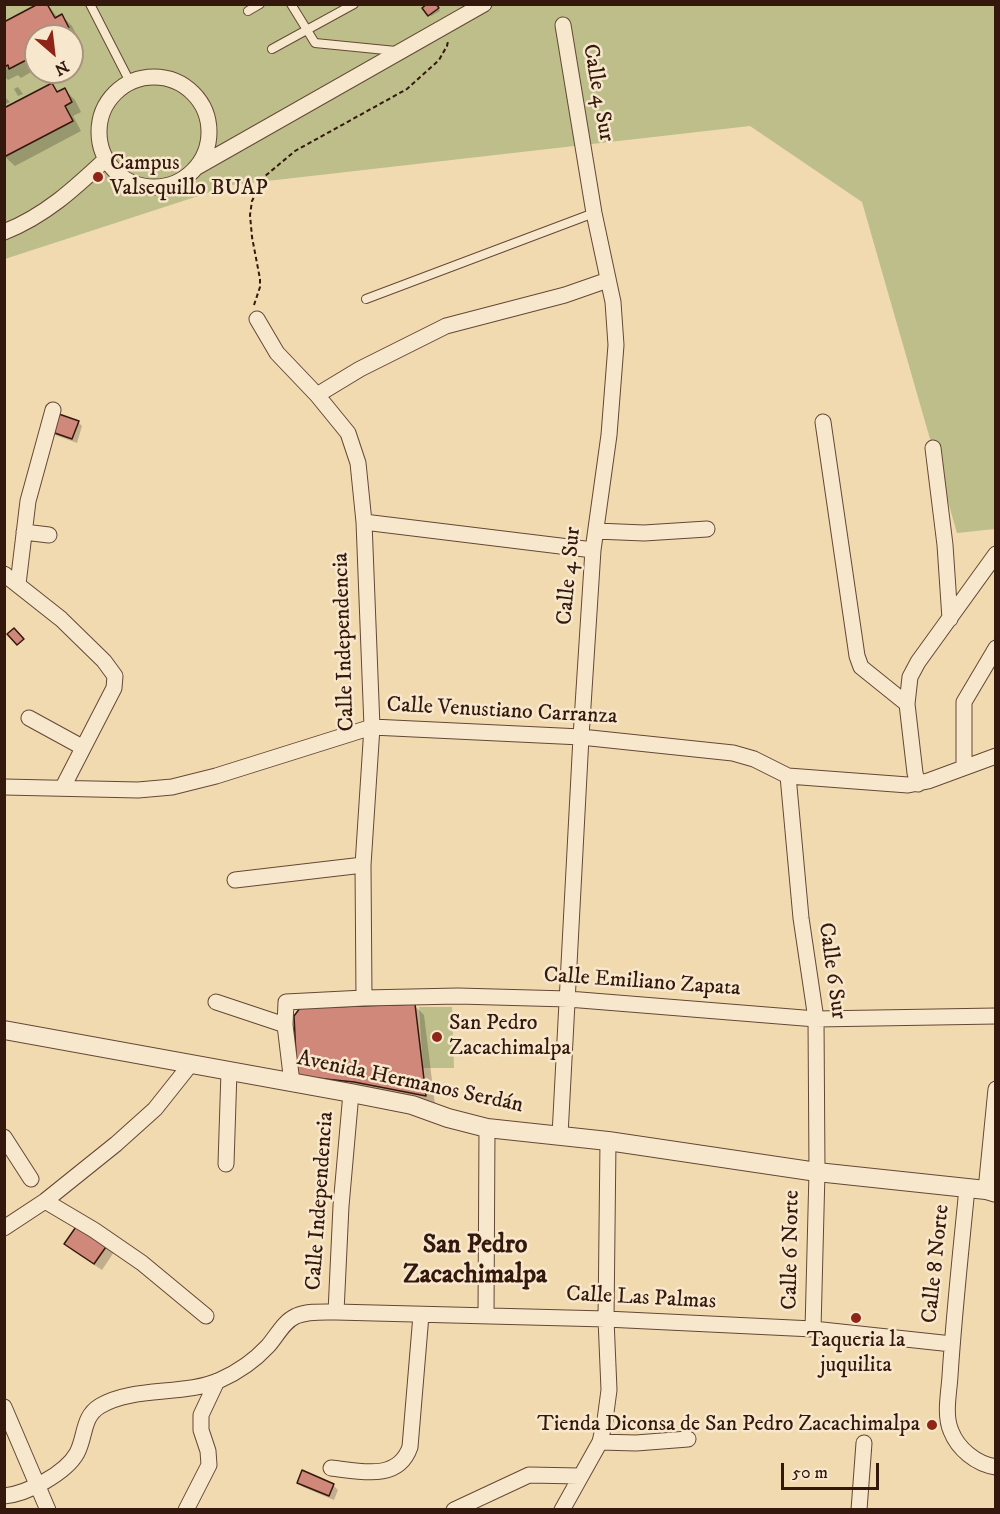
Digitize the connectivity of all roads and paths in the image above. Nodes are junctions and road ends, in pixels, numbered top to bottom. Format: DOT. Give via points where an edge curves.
graph roads {
  1 [pos="90,4"];
  2 [pos="260,4"];
  3 [pos="291,4"];
  4 [pos="354,4"];
  5 [pos="484,4"];
  6 [pos="248,11"];
  7 [pos="450,23"];
  8 [pos="562,25"];
  9 [pos="307,31"];
  10 [pos="272,49"];
  11 [pos="401,51"];
  12 [pos="130,82"];
  13 [pos="106,159"];
  14 [pos="196,168"];
  15 [pos="594,213"];
  16 [pos="4,232"];
  17 [pos="608,280"];
  18 [pos="366,299"];
  19 [pos="257,319"];
  20 [pos="317,395"];
  21 [pos="53,410"];
  22 [pos="824,422"];
  23 [pos="933,448"];
  24 [pos="364,522"];
  25 [pos="707,529"];
  26 [pos="596,531"];
  27 [pos="24,532"];
  28 [pos="49,535"];
  29 [pos="593,550"];
  30 [pos="996,554"];
  31 [pos="4,574"];
  32 [pos="18,584"];
  33 [pos="950,619"];
  34 [pos="996,648"];
  35 [pos="907,704"];
  36 [pos="29,718"];
  37 [pos="372,727"];
  38 [pos="581,737"];
  39 [pos="82,747"];
  40 [pos="996,756"];
  41 [pos="964,766"];
  42 [pos="788,776"];
  43 [pos="918,784"];
  44 [pos="4,787"];
  45 [pos="63,787"];
  46 [pos="363,865"];
  47 [pos="235,880"];
  48 [pos="364,998"];
  49 [pos="568,999"];
  50 [pos="216,1002"];
  51 [pos="996,1017"];
  52 [pos="816,1019"];
  53 [pos="285,1025"];
  54 [pos="4,1030"];
  55 [pos="190,1065"];
  56 [pos="229,1071"];
  57 [pos="292,1083"];
  58 [pos="996,1089"];
  59 [pos="351,1093"];
  60 [pos="488,1128"];
  61 [pos="560,1135"];
  62 [pos="4,1137"];
  63 [pos="608,1141"];
  64 [pos="226,1164"];
  65 [pos="817,1172"];
  66 [pos="31,1179"];
  67 [pos="967,1188"];
  68 [pos="991,1191"];
  69 [pos="45,1201"];
  70 [pos="4,1228"];
  71 [pos="336,1312"];
  72 [pos="422,1315"];
  73 [pos="486,1315"];
  74 [pos="206,1316"];
  75 [pos="606,1319"];
  76 [pos="813,1329"];
  77 [pos="952,1344"];
  78 [pos="217,1381"];
  79 [pos="4,1407"];
  80 [pos="688,1439"];
  81 [pos="600,1442"];
  82 [pos="864,1443"];
  83 [pos="996,1467"];
  84 [pos="331,1468"];
  85 [pos="579,1476"];
  86 [pos="36,1485"];
  87 [pos="9,1495"];
  88 [pos="4,1509"];
  89 [pos="48,1509"];
  90 [pos="186,1509"];
  91 [pos="454,1509"];
  92 [pos="562,1509"];
  93 [pos="859,1509"];
  1 -- 12 [label="lane"];
  2 -- 6 [label="lane"];
  3 -- 9 [label="lane"];
  4 -- 9 [label="lane"];
  5 -- 7 [label="street"];
  7 -- 11 [label="street"];
  7 -- 19 [label="path" via="447,46 439,60 407,89 295,151 264,177 250,215 260,279 254,309"];
  8 -- 15 [label="street, Calle 4 Sur"];
  9 -- 10 [label="lane"];
  9 -- 11 [label="lane" via="315,43"];
  11 -- 14 [label="street"];
  12 -- 13 [label="street" via="115,93 99,124"];
  12 -- 14 [label="street" via="165,77 183,84 197,96 206,112 210,132 204,157"];
  13 -- 14 [label="street" via="124,178 149,187 175,183"];
  13 -- 16 [label="street" via="67,196"];
  15 -- 17 [label="street, Calle 4 Sur"];
  15 -- 18 [label="lane"];
  17 -- 20 [label="street" via="446,326"];
  17 -- 26 [label="street, Calle 4 Sur" via="616,362"];
  19 -- 20 [label="street, Calle Independencia" via="278,353"];
  20 -- 24 [label="street, Calle Independencia" via="348,433 354,448"];
  21 -- 27 [label="street" via="28,501"];
  22 -- 35 [label="street" via="857,656 861,667"];
  23 -- 33 [label="street"];
  24 -- 29 [label="street"];
  24 -- 37 [label="street, Calle Independencia"];
  25 -- 26 [label="street"];
  26 -- 29 [label="street, Calle 4 Sur"];
  27 -- 28 [label="street"];
  27 -- 32 [label="street"];
  29 -- 38 [label="street, Calle 4 Sur"];
  30 -- 33 [label="street"];
  31 -- 32 [label="street"];
  32 -- 39 [label="street" via="61,619 115,676 114,688"];
  33 -- 35 [label="street" via="910,677"];
  34 -- 41 [label="street" via="964,702"];
  35 -- 43 [label="street"];
  36 -- 39 [label="street"];
  37 -- 38 [label="street, Calle Venustiano Carranza"];
  37 -- 45 [label="street, Calle Venustiano Carranza" via="172,787"];
  37 -- 46 [label="street, Calle Independencia"];
  38 -- 42 [label="street, Calle Venustiano Carranza" via="745,755"];
  38 -- 49 [label="street, Calle 4 Sur"];
  39 -- 45 [label="street"];
  40 -- 41 [label="street, Calle Venustiano Carranza"];
  41 -- 43 [label="street, Calle Venustiano Carranza"];
  42 -- 43 [label="street, Calle Venustiano Carranza"];
  42 -- 52 [label="street, Calle 6 Sur" via="801,918"];
  44 -- 45 [label="street, Calle Venustiano Carranza"];
  46 -- 47 [label="street"];
  46 -- 48 [label="street, Calle Independencia"];
  48 -- 49 [label="street, Calle Emiliano Zapata"];
  48 -- 53 [label="street, Calle Emiliano Zapata" via="286,1002"];
  49 -- 52 [label="street, Calle Emiliano Zapata"];
  49 -- 61 [label="street, Calle 4 Sur"];
  50 -- 53 [label="street"];
  51 -- 52 [label="street, Calle Emiliano Zapata"];
  52 -- 65 [label="street, Calle 6 Sur"];
  53 -- 57 [label="street"];
  54 -- 55 [label="street, Avenida Hermanos Serdán"];
  55 -- 56 [label="street, Avenida Hermanos Serdán"];
  55 -- 69 [label="street" via="155,1109"];
  56 -- 57 [label="street, Avenida Hermanos Serdán"];
  56 -- 64 [label="street"];
  57 -- 59 [label="street, Avenida Hermanos Serdán"];
  58 -- 68 [label="street"];
  59 -- 60 [label="street, Avenida Hermanos Serdán" via="412,1105"];
  59 -- 71 [label="street, Calle Independencia"];
  60 -- 61 [label="street, Avenida Hermanos Serdán"];
  60 -- 73 [label="street"];
  61 -- 63 [label="street, Avenida Hermanos Serdán"];
  62 -- 66 [label="street"];
  63 -- 65 [label="street, Avenida Hermanos Serdán"];
  63 -- 75 [label="street"];
  65 -- 67 [label="street, Avenida Hermanos Serdán"];
  65 -- 76 [label="street, Calle 6 Norte"];
  67 -- 68 [label="street, Avenida Hermanos Serdán"];
  67 -- 77 [label="street, Calle 8 Norte"];
  69 -- 70 [label="street"];
  69 -- 74 [label="street" via="142,1263"];
  71 -- 72 [label="street, Calle Las Palmas"];
  71 -- 78 [label="street, Calle Las Palmas" via="293,1317 261,1353"];
  72 -- 73 [label="street, Calle Las Palmas"];
  72 -- 84 [label="street" via="408,1454 383,1472"];
  73 -- 75 [label="street, Calle Las Palmas"];
  75 -- 76 [label="street, Calle Las Palmas"];
  75 -- 81 [label="street" via="609,1390"];
  76 -- 77 [label="street, Calle Las Palmas"];
  77 -- 83 [label="street, Calle 8 Norte" via="948,1412 951,1431 974,1459"];
  78 -- 86 [label="street, Calle Las Palmas" via="101,1406 86,1420 72,1460"];
  78 -- 90 [label="street" via="201,1415 209,1465"];
  79 -- 86 [label="street"];
  80 -- 81 [label="street"];
  81 -- 85 [label="street"];
  82 -- 93 [label="street"];
  85 -- 91 [label="street" via="529,1475"];
  85 -- 92 [label="street"];
  86 -- 87 [label="street, Calle Las Palmas"];
  86 -- 89 [label="street"];
  87 -- 88 [label="street"];
}
